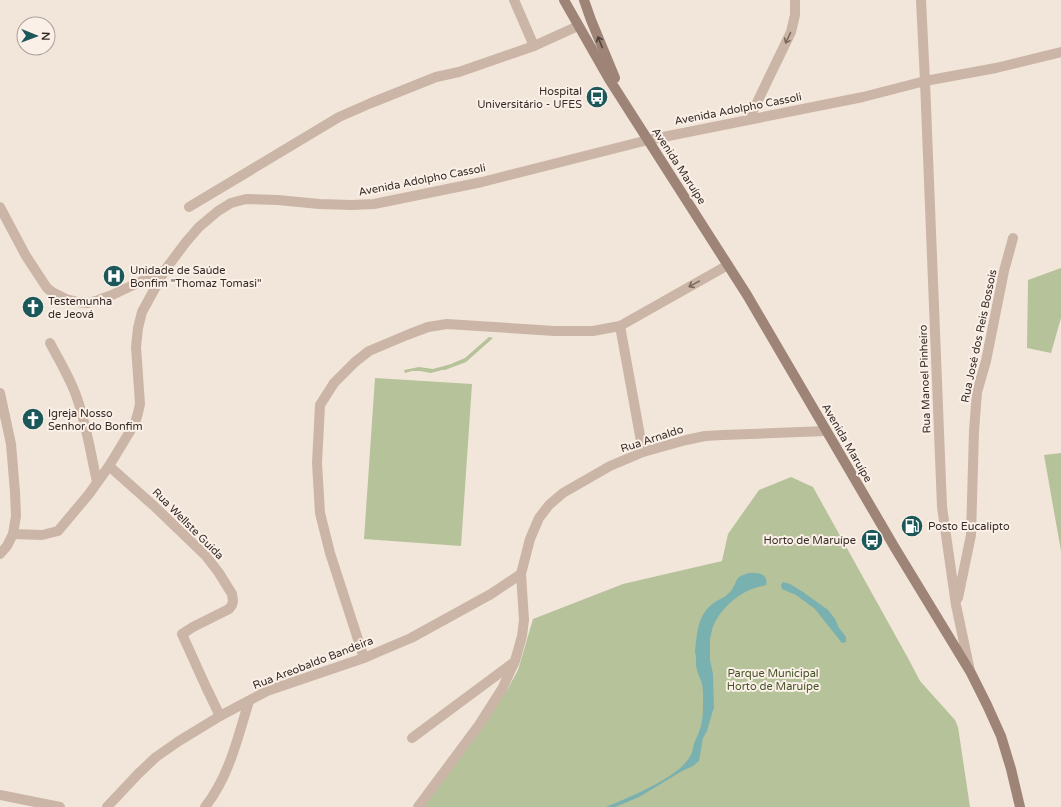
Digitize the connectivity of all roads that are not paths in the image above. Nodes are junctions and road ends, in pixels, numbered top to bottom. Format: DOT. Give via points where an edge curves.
graph roads {
  1 [pos="514,0"];
  2 [pos="564,0"];
  3 [pos="584,0"];
  4 [pos="795,0"];
  5 [pos="921,0"];
  6 [pos="578,26"];
  7 [pos="534,46"];
  8 [pos="1061,52"];
  9 [pos="925,82"];
  10 [pos="625,104"];
  11 [pos="749,119"];
  12 [pos="648,140"];
  13 [pos="0,207"];
  14 [pos="189,207"];
  15 [pos="1013,238"];
  16 [pos="728,265"];
  17 [pos="165,270"];
  18 [pos="620,326"];
  19 [pos="50,343"];
  20 [pos="0,393"];
  21 [pos="826,430"];
  22 [pos="643,452"];
  23 [pos="109,466"];
  24 [pos="97,482"];
  25 [pos="13,534"];
  26 [pos="0,554"];
  27 [pos="521,574"];
  28 [pos="956,605"];
  29 [pos="364,658"];
  30 [pos="515,661"];
  31 [pos="971,674"];
  32 [pos="249,700"];
  33 [pos="220,716"];
  34 [pos="412,738"];
  35 [pos="0,795"];
  36 [pos="60,807"];
  37 [pos="107,807"];
  38 [pos="205,807"];
  39 [pos="418,807"];
  40 [pos="1020,807"];
  1 -- 7 [label="street"];
  2 -- 6 [label="main road, Avenida Maruípe"];
  10 -- 3 [label="main road, Avenida Maruípe, one-way"];
  4 -- 11 [label="street, one-way" via="791,32"];
  5 -- 9 [label="street, Rua Manoel Pinheiro"];
  6 -- 7 [label="street"];
  6 -- 10 [label="main road, Avenida Maruípe"];
  7 -- 14 [label="street" via="459,72 436,77 339,117"];
  8 -- 9 [label="street, Avenida Adolpho Cassoli"];
  9 -- 11 [label="street, Avenida Adolpho Cassoli"];
  9 -- 28 [label="street, Rua Manoel Pinheiro" via="942,507"];
  10 -- 12 [label="main road, Avenida Maruípe"];
  11 -- 12 [label="street, Avenida Adolpho Cassoli"];
  12 -- 16 [label="main road, Avenida Maruípe"];
  12 -- 17 [label="street, Avenida Adolpho Cassoli" via="482,182 374,204 319,204 246,199 231,203 199,228"];
  13 -- 17 [label="street" via="26,256 47,288 66,299 87,303 96,301"];
  15 -- 28 [label="street, Rua José dos Reis Bossois" via="977,392 973,439 971,535"];
  16 -- 18 [label="street, one-way"];
  16 -- 21 [label="main road, Avenida Maruípe"];
  17 -- 23 [label="street, Avenida Adolpho Cassoli" via="142,312 138,328 138,413"];
  18 -- 22 [label="street"];
  18 -- 29 [label="street" via="593,331 447,324 428,327 369,351 334,383 320,405 317,463 320,513 330,554"];
  19 -- 24 [label="street" via="75,393 84,420"];
  20 -- 25 [label="street" via="11,444 15,485 16,516"];
  21 -- 22 [label="street, Rua Arnaldo" via="705,436"];
  21 -- 31 [label="main road, Avenida Maruípe"];
  22 -- 27 [label="street, Rua Arnaldo" via="587,478 549,505 539,518 530,539"];
  23 -- 24 [label="street, Avenida Adolpho Cassoli"];
  23 -- 33 [label="street, Rua Wellste Guida" via="206,556 232,594 233,601 229,609 182,634"];
  24 -- 25 [label="street, Avenida Adolpho Cassoli" via="58,531 42,536"];
  25 -- 26 [label="street"];
  27 -- 29 [label="street, Rua Areobaldo Bandeira" via="453,616"];
  27 -- 30 [label="street, Rua Arnaldo" via="524,620"];
  28 -- 31 [label="street, Rua Manoel Pinheiro"];
  29 -- 32 [label="street, Rua Areobaldo Bandeira" via="267,691"];
  30 -- 34 [label="street"];
  30 -- 39 [label="street, Rua Arnaldo" via="502,690 479,725"];
  31 -- 40 [label="main road, Avenida Maruípe" via="1000,736"];
  32 -- 33 [label="street, Rua Areobaldo Bandeira"];
  32 -- 38 [label="street" via="234,751 222,780"];
  33 -- 37 [label="street, Rua Areobaldo Bandeira" via="156,757"];
  35 -- 36 [label="street"];
}
